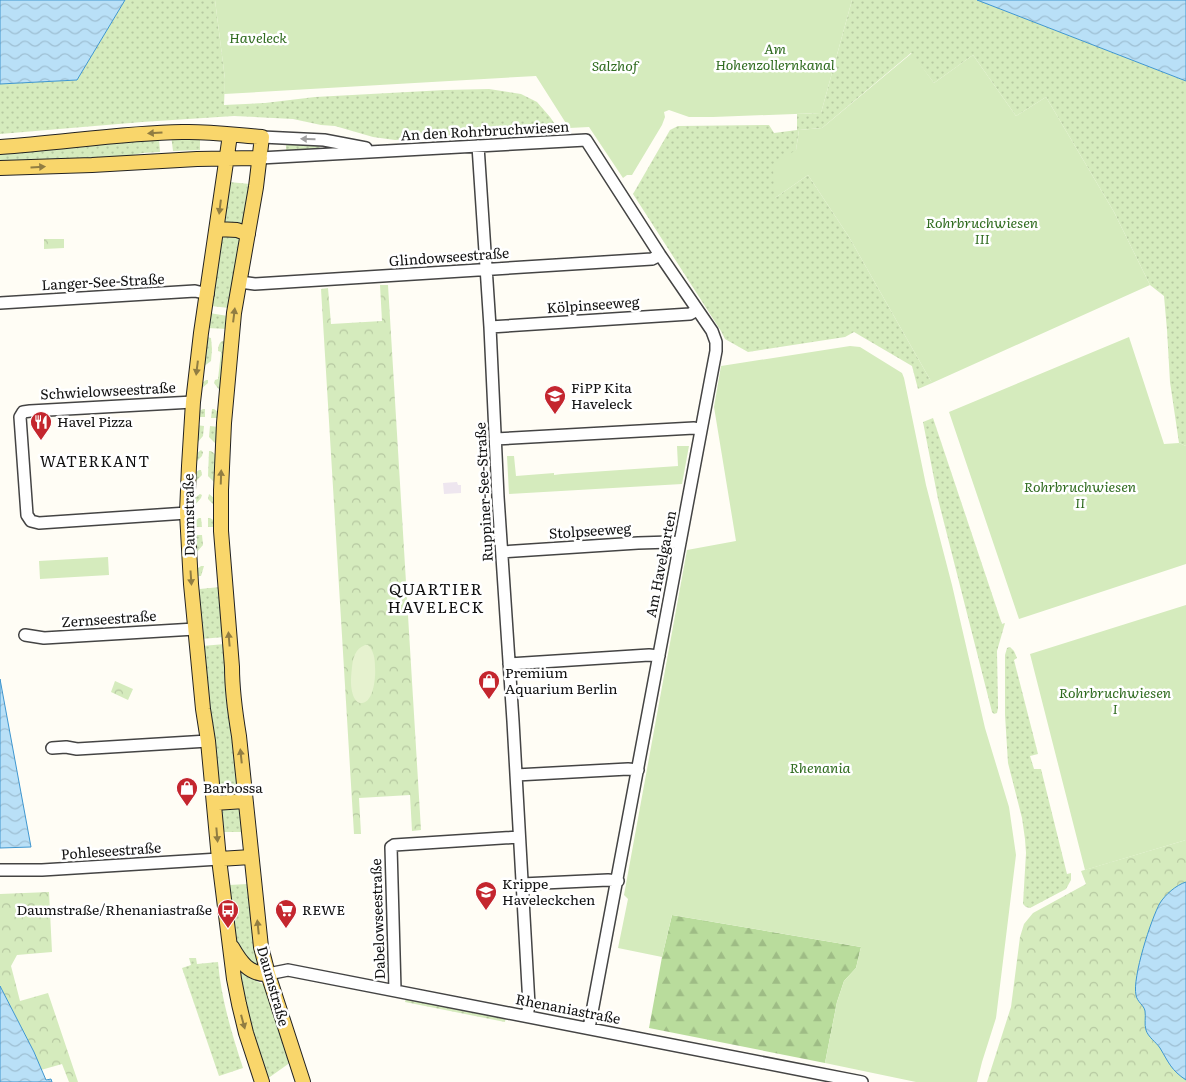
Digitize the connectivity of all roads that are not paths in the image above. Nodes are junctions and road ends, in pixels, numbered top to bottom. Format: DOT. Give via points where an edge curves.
graph roads {
  1 [pos="230,135"];
  2 [pos="262,137"];
  3 [pos="586,140"];
  4 [pos="478,146"];
  5 [pos="0,147"];
  6 [pos="386,152"];
  7 [pos="260,158"];
  8 [pos="226,159"];
  9 [pos="0,168"];
  10 [pos="217,228"];
  11 [pos="248,234"];
  12 [pos="660,255"];
  13 [pos="486,270"];
  14 [pos="240,282"];
  15 [pos="208,294"];
  16 [pos="0,303"];
  17 [pos="697,310"];
  18 [pos="490,327"];
  19 [pos="193,402"];
  20 [pos="702,430"];
  21 [pos="496,439"];
  22 [pos="188,513"];
  23 [pos="680,543"];
  24 [pos="502,552"];
  25 [pos="195,629"];
  26 [pos="25,635"];
  27 [pos="659,656"];
  28 [pos="508,664"];
  29 [pos="208,741"];
  30 [pos="52,748"];
  31 [pos="638,770"];
  32 [pos="516,775"];
  33 [pos="245,802"];
  34 [pos="214,803"];
  35 [pos="519,837"];
  36 [pos="251,857"];
  37 [pos="219,859"];
  38 [pos="2,870"];
  39 [pos="618,881"];
  40 [pos="522,884"];
  41 [pos="230,944"];
  42 [pos="268,974"];
  43 [pos="395,990"];
  44 [pos="527,1016"];
  45 [pos="589,1028"];
  46 [pos="262,1082"];
  47 [pos="303,1082"];
  48 [pos="862,1082"];
  1 -- 2 [label="main road"];
  1 -- 5 [label="main road, one-way" via="184,131"];
  1 -- 8 [label="main road, Daumstraße"];
  6 -- 2 [label="street, An den Rohrbruchwiesen, one-way" via="324,140"];
  2 -- 7 [label="main road, Daumstraße"];
  3 -- 4 [label="street, An den Rohrbruchwiesen"];
  3 -- 12 [label="street, Am Havelgarten"];
  4 -- 6 [label="street, An den Rohrbruchwiesen"];
  4 -- 13 [label="street, Ruppiner-See-Straße"];
  6 -- 7 [label="street, An den Rohrbruchwiesen"];
  7 -- 8 [label="main road"];
  7 -- 11 [label="main road, Daumstraße"];
  9 -- 8 [label="main road, one-way"];
  8 -- 10 [label="main road, Daumstraße, one-way"];
  10 -- 11 [label="main road"];
  10 -- 15 [label="main road, Daumstraße"];
  11 -- 14 [label="main road, Daumstraße"];
  12 -- 13 [label="street, Glindowseestraße" via="652,260"];
  12 -- 17 [label="street, Am Havelgarten"];
  13 -- 14 [label="street, Glindowseestraße" via="255,284"];
  13 -- 18 [label="street, Ruppiner-See-Straße"];
  33 -- 14 [label="main road, Daumstraße, one-way" via="232,687 221,511 224,423"];
  15 -- 16 [label="street, Langer-See-Straße" via="195,292"];
  15 -- 19 [label="main road, Daumstraße, one-way"];
  17 -- 18 [label="street, Kölpinseeweg" via="690,314"];
  17 -- 20 [label="street, Am Havelgarten" via="716,342"];
  18 -- 21 [label="street, Ruppiner-See-Straße"];
  19 -- 22 [label="main road, Daumstraße"];
  19 -- 22 [label="street, Schwielowseestraße" via="30,411 23,412 20,417 27,515 31,521"];
  20 -- 21 [label="street"];
  20 -- 23 [label="street, Am Havelgarten"];
  21 -- 24 [label="street, Ruppiner-See-Straße"];
  22 -- 25 [label="main road, Daumstraße, one-way"];
  23 -- 24 [label="street, Stolpseeweg"];
  23 -- 27 [label="street, Am Havelgarten"];
  24 -- 28 [label="street, Ruppiner-See-Straße"];
  25 -- 26 [label="street, Zernseestraße" via="44,638"];
  25 -- 29 [label="main road, Daumstraße"];
  27 -- 28 [label="street"];
  27 -- 31 [label="street, Am Havelgarten"];
  28 -- 32 [label="street, Ruppiner-See-Straße"];
  29 -- 30 [label="street"];
  29 -- 34 [label="main road, Daumstraße"];
  31 -- 32 [label="street"];
  31 -- 39 [label="street, Am Havelgarten"];
  32 -- 35 [label="street, Ruppiner-See-Straße"];
  33 -- 34 [label="main road"];
  33 -- 36 [label="main road, Daumstraße"];
  34 -- 37 [label="main road, Daumstraße, one-way"];
  35 -- 40 [label="street, Ruppiner-See-Straße"];
  35 -- 43 [label="street, Dabelowseestraße" via="391,847"];
  36 -- 37 [label="main road"];
  42 -- 36 [label="main road, Daumstraße, one-way" via="261,947"];
  37 -- 38 [label="street, Pohleseestraße"];
  37 -- 41 [label="main road, Daumstraße"];
  39 -- 40 [label="street"];
  39 -- 45 [label="street, Am Havelgarten"];
  40 -- 44 [label="street, Ruppiner-See-Straße"];
  41 -- 42 [label="main road" via="247,967 260,975"];
  41 -- 46 [label="main road, Daumstraße, one-way" via="238,1004"];
  42 -- 43 [label="street, Rhenaniastraße" via="288,970"];
  42 -- 47 [label="main road, Daumstraße"];
  43 -- 44 [label="street, Rhenaniastraße"];
  44 -- 45 [label="street, Rhenaniastraße"];
  45 -- 48 [label="street, Rhenaniastraße"];
}
